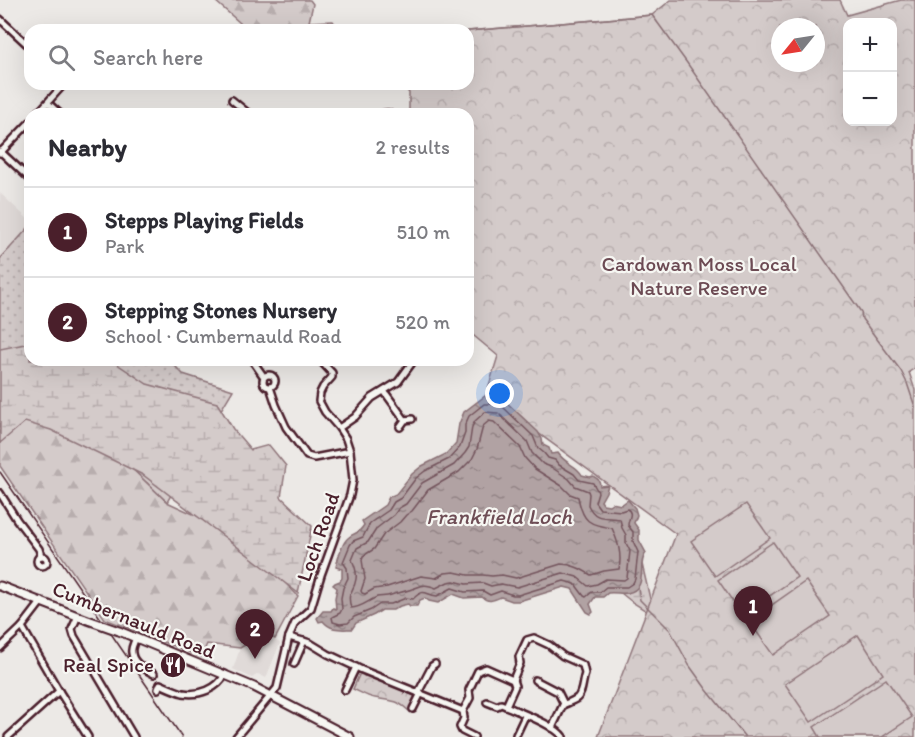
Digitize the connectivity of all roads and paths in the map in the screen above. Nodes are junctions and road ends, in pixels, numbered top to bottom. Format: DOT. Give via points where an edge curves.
graph roads {
  1 [pos="0,19"];
  2 [pos="24,41"];
  3 [pos="59,90"];
  4 [pos="232,100"];
  5 [pos="48,103"];
  6 [pos="43,108"];
  7 [pos="53,108"];
  8 [pos="242,108"];
  9 [pos="24,128"];
  10 [pos="0,152"];
  11 [pos="24,174"];
  12 [pos="256,366"];
  13 [pos="326,366"];
  14 [pos="410,366"];
  15 [pos="264,377"];
  16 [pos="270,387"];
  17 [pos="384,391"];
  18 [pos="412,419"];
  19 [pos="405,420"];
  20 [pos="400,427"];
  21 [pos="339,428"];
  22 [pos="350,451"];
  23 [pos="0,493"];
  24 [pos="40,556"];
  25 [pos="0,586"];
  26 [pos="42,601"];
  27 [pos="82,617"];
  28 [pos="22,627"];
  29 [pos="289,637"];
  30 [pos="136,638"];
  31 [pos="304,641"];
  32 [pos="0,648"];
  33 [pos="294,664"];
  34 [pos="435,664"];
  35 [pos="356,667"];
  36 [pos="154,674"];
  37 [pos="225,674"];
  38 [pos="513,680"];
  39 [pos="535,680"];
  40 [pos="560,683"];
  41 [pos="158,689"];
  42 [pos="345,690"];
  43 [pos="59,691"];
  44 [pos="557,691"];
  45 [pos="419,693"];
  46 [pos="271,695"];
  47 [pos="487,702"];
  48 [pos="564,704"];
  49 [pos="506,706"];
  50 [pos="413,710"];
  51 [pos="463,711"];
  52 [pos="525,716"];
  53 [pos="552,728"];
  54 [pos="516,735"];
  55 [pos="8,737"];
  56 [pos="88,737"];
  57 [pos="134,737"];
  58 [pos="236,737"];
  59 [pos="350,737"];
  60 [pos="474,737"];
  61 [pos="563,737"];
  1 -- 2 [label="street"];
  3 -- 5 [label="street"];
  4 -- 8 [label="street"];
  5 -- 6 [label="street"];
  5 -- 7 [label="street"];
  9 -- 10 [label="street"];
  10 -- 11 [label="street"];
  12 -- 15 [label="street"];
  13 -- 21 [label="street, Loch Road" via="332,377 323,387 319,401"];
  14 -- 17 [label="street" via="398,382"];
  15 -- 16 [label="street" via="263,383"];
  15 -- 16 [label="street" via="274,378"];
  16 -- 22 [label="street" via="286,427 307,456"];
  17 -- 19 [label="street"];
  17 -- 21 [label="street"];
  18 -- 19 [label="street"];
  19 -- 20 [label="street"];
  21 -- 22 [label="street, Loch Road"];
  22 -- 29 [label="street, Loch Road" via="350,495 311,608 295,623"];
  23 -- 24 [label="street"];
  25 -- 26 [label="main road, Cumbernauld Road"];
  26 -- 27 [label="main road, Cumbernauld Road"];
  26 -- 28 [label="street"];
  27 -- 30 [label="main road, Cumbernauld Road, bridge"];
  27 -- 57 [label="street" via="72,629 74,636"];
  28 -- 32 [label="street"];
  28 -- 43 [label="street"];
  29 -- 31 [label="street"];
  29 -- 46 [label="street, Loch Road" via="277,688"];
  30 -- 36 [label="street" via="133,657 142,669"];
  30 -- 37 [label="main road, Cumbernauld Road"];
  31 -- 33 [label="street"];
  31 -- 35 [label="street"];
  34 -- 45 [label="street"];
  35 -- 42 [label="street"];
  35 -- 45 [label="street"];
  37 -- 41 [label="street" via="216,686 195,694 160,684"];
  37 -- 46 [label="main road, Cumbernauld Road"];
  38 -- 48 [label="street" via="527,640 534,638 549,645 583,665 581,691 577,698"];
  38 -- 49 [label="street" via="515,686"];
  38 -- 51 [label="street" via="486,668 478,670"];
  39 -- 44 [label="street"];
  40 -- 44 [label="street"];
  43 -- 55 [label="street"];
  43 -- 56 [label="street"];
  44 -- 48 [label="street"];
  45 -- 50 [label="street"];
  45 -- 51 [label="street"];
  46 -- 58 [label="street, Loch Road"];
  46 -- 59 [label="main road, Cumbernauld Road"];
  47 -- 49 [label="street"];
  48 -- 53 [label="street"];
  49 -- 52 [label="street"];
  51 -- 60 [label="street" via="460,727"];
  52 -- 53 [label="street"];
  52 -- 54 [label="street"];
  53 -- 61 [label="street"];
}
